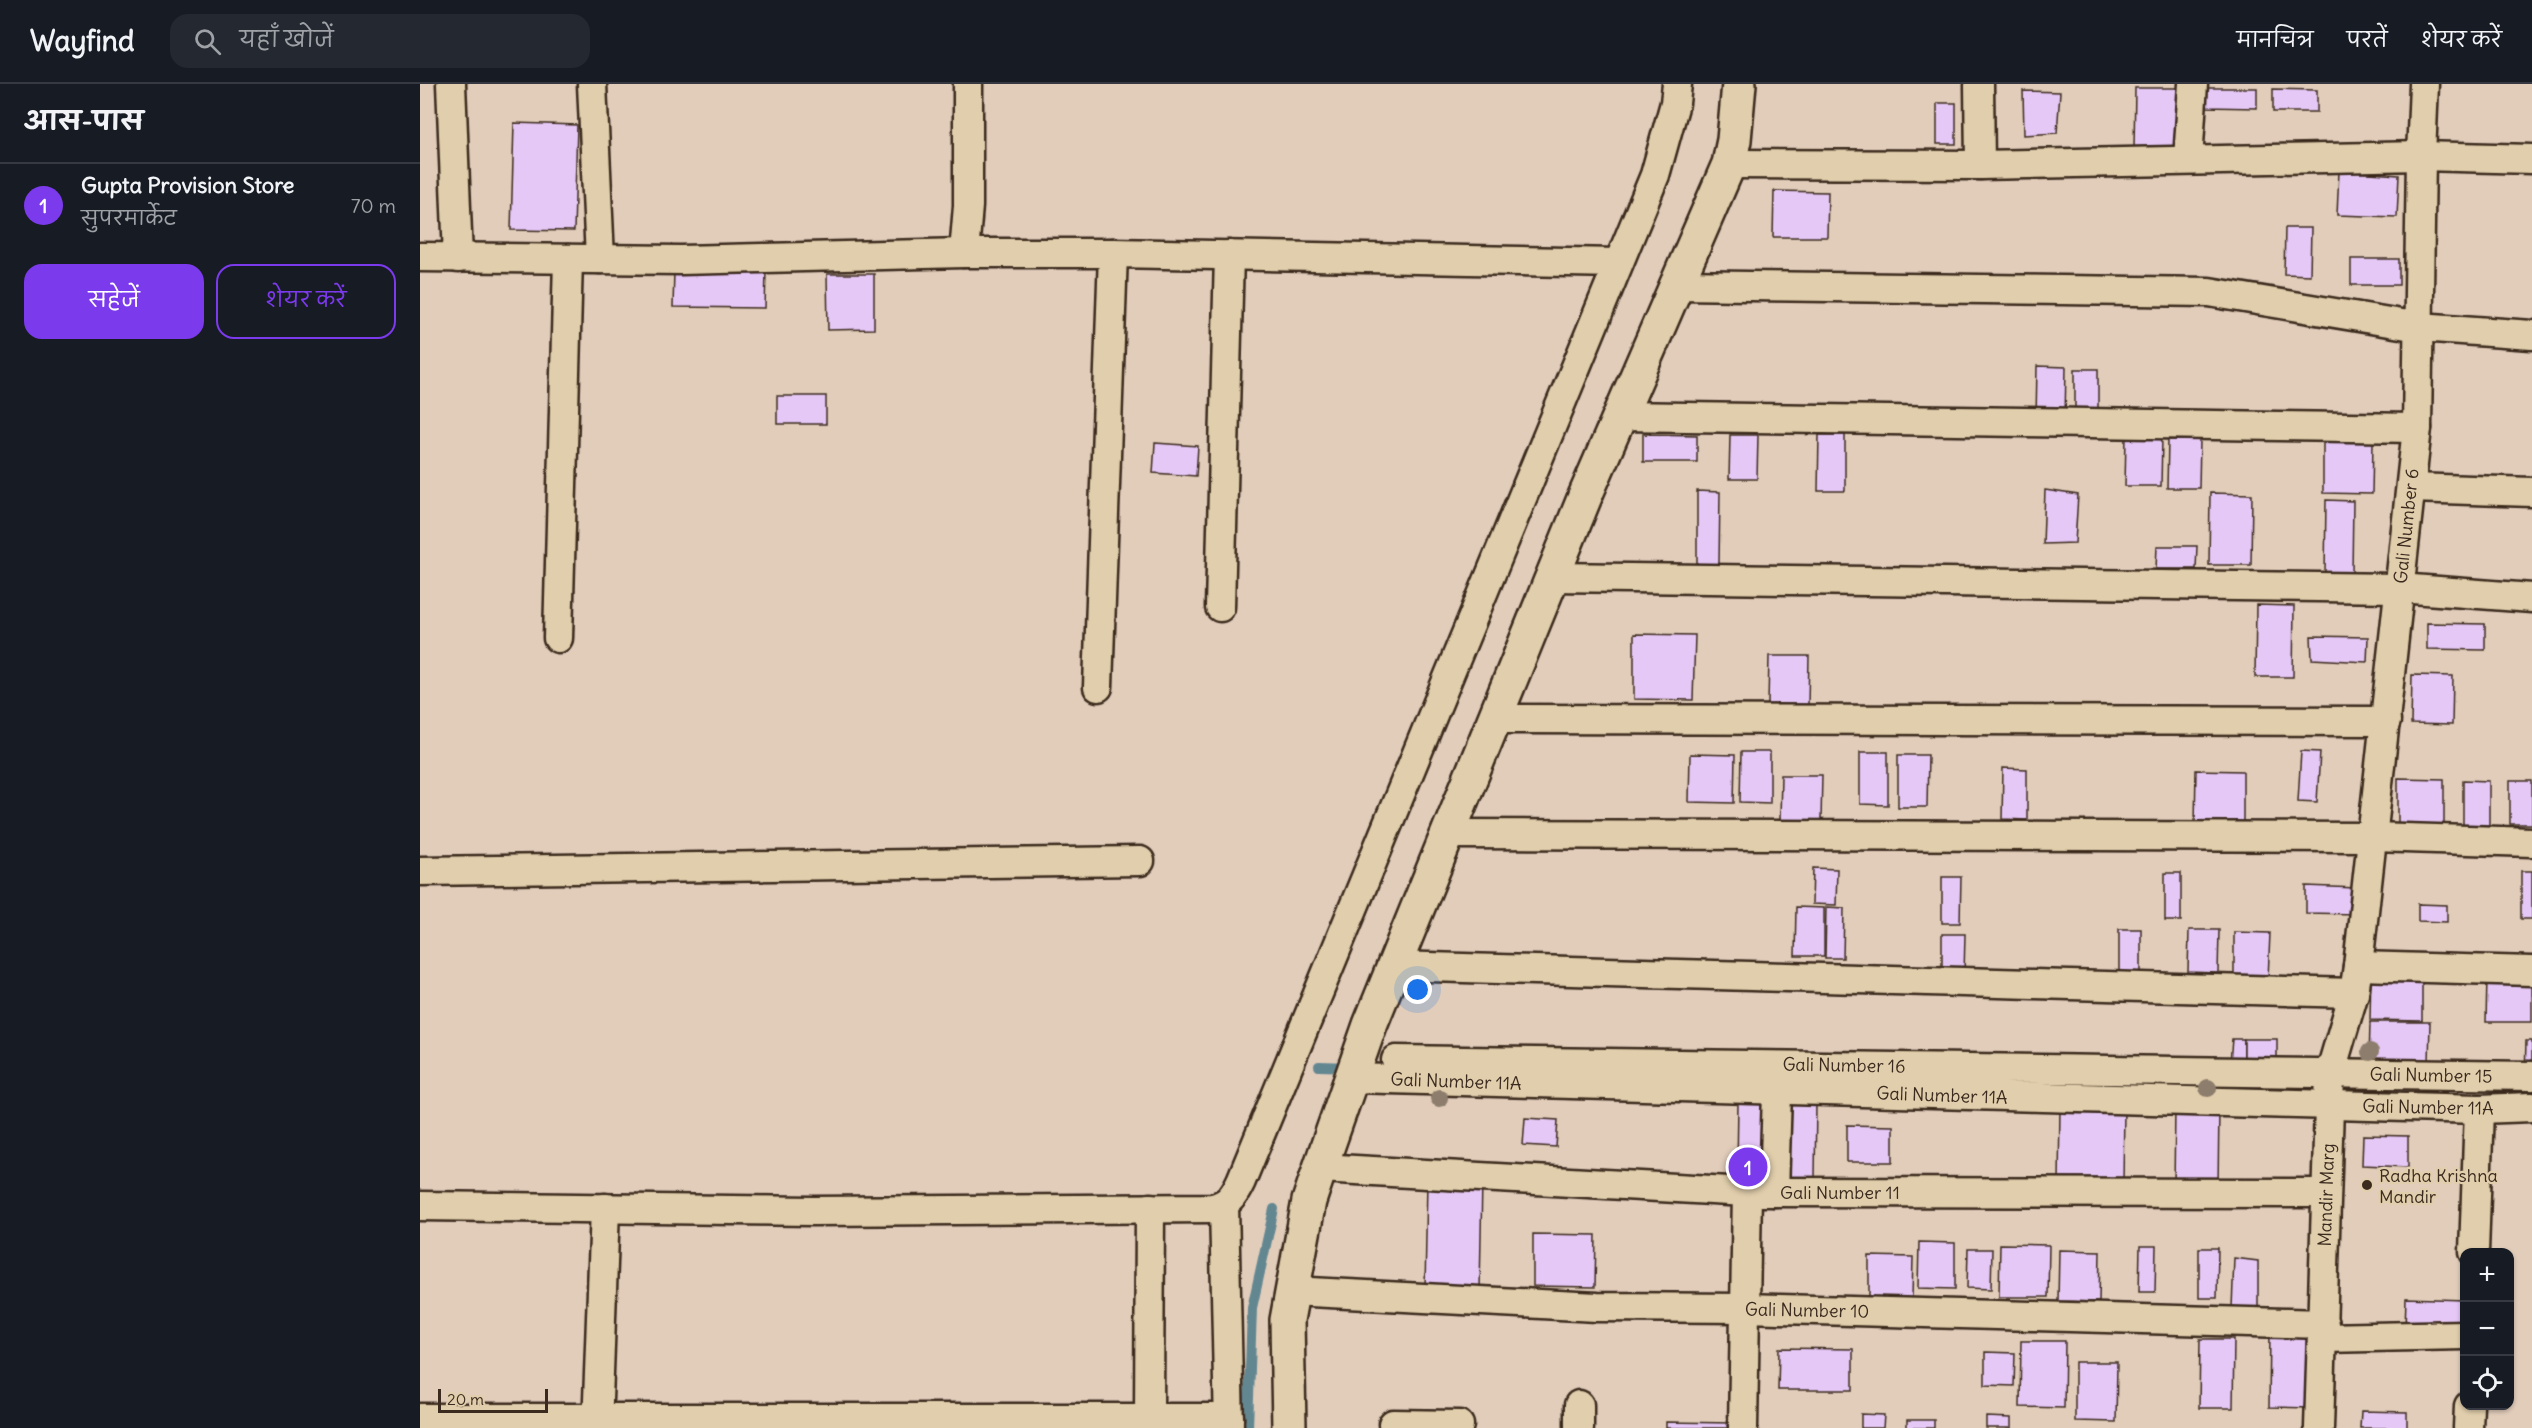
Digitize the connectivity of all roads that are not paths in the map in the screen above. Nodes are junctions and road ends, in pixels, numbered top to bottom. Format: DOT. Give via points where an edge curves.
graph roads {
  1 [pos="451,84"];
  2 [pos="592,84"];
  3 [pos="968,84"];
  4 [pos="1677,84"];
  5 [pos="1739,84"];
  6 [pos="1979,84"];
  7 [pos="2193,84"];
  8 [pos="2424,84"];
  9 [pos="2421,156"];
  10 [pos="2532,159"];
  11 [pos="2187,160"];
  12 [pos="1729,164"];
  13 [pos="1980,165"];
  14 [pos="964,252"];
  15 [pos="1113,252"];
  16 [pos="1229,255"];
  17 [pos="420,257"];
  18 [pos="458,258"];
  19 [pos="568,259"];
  20 [pos="600,259"];
  21 [pos="1618,263"];
  22 [pos="1676,285"];
  23 [pos="2419,327"];
  24 [pos="2532,335"];
  25 [pos="1619,416"];
  26 [pos="2417,428"];
  27 [pos="2411,488"];
  28 [pos="2532,492"];
  29 [pos="1552,577"];
  30 [pos="2399,588"];
  31 [pos="2532,598"];
  32 [pos="1220,607"];
  33 [pos="558,638"];
  34 [pos="1098,687"];
  35 [pos="1494,719"];
  36 [pos="2386,721"];
  37 [pos="1448,834"];
  38 [pos="2373,837"];
  39 [pos="2532,842"];
  40 [pos="1140,861"];
  41 [pos="420,871"];
  42 [pos="1394,966"];
  43 [pos="2532,971"];
  44 [pos="2356,979"];
  45 [pos="1355,1069"];
  46 [pos="2330,1074"];
  47 [pos="2532,1076"];
  48 [pos="1776,1092"];
  49 [pos="2330,1105"];
  50 [pos="2532,1107"];
  51 [pos="2479,1109"];
  52 [pos="1320,1168"];
  53 [pos="1761,1192"];
  54 [pos="2325,1193"];
  55 [pos="1224,1205"];
  56 [pos="420,1206"];
  57 [pos="605,1208"];
  58 [pos="1150,1208"];
  59 [pos="2474,1248"];
  60 [pos="1291,1291"];
  61 [pos="1745,1308"];
  62 [pos="2324,1331"];
  63 [pos="2460,1335"];
  64 [pos="2469,1410"];
  65 [pos="420,1418"];
  66 [pos="1149,1418"];
  67 [pos="1459,1419"];
  68 [pos="597,1423"];
  69 [pos="1229,1423"];
  70 [pos="1393,1424"];
  71 [pos="1289,1428"];
  72 [pos="1743,1428"];
  73 [pos="2319,1428"];
  74 [pos="2468,1428"];
  1 -- 18 [label="street"];
  2 -- 20 [label="street"];
  3 -- 14 [label="street"];
  4 -- 21 [label="street" via="1655,175"];
  5 -- 12 [label="street"];
  6 -- 13 [label="street"];
  7 -- 11 [label="street"];
  8 -- 9 [label="street, Gali Number 6"];
  9 -- 10 [label="street"];
  9 -- 11 [label="street"];
  9 -- 23 [label="street, Gali Number 6"];
  11 -- 13 [label="street"];
  12 -- 13 [label="street"];
  12 -- 22 [label="street"];
  14 -- 15 [label="street"];
  14 -- 20 [label="street"];
  15 -- 16 [label="street"];
  15 -- 34 [label="street"];
  16 -- 21 [label="street"];
  16 -- 32 [label="street"];
  17 -- 18 [label="street"];
  18 -- 19 [label="street"];
  19 -- 20 [label="street"];
  19 -- 33 [label="street"];
  21 -- 55 [label="street" via="1241,1181"];
  22 -- 23 [label="street" via="2209,292"];
  22 -- 25 [label="street"];
  23 -- 24 [label="street"];
  23 -- 26 [label="street, Gali Number 6"];
  25 -- 26 [label="street"];
  25 -- 29 [label="street"];
  26 -- 27 [label="street, Gali Number 6"];
  27 -- 28 [label="street"];
  27 -- 30 [label="street, Gali Number 6"];
  29 -- 30 [label="street"];
  29 -- 35 [label="street"];
  30 -- 31 [label="street"];
  30 -- 36 [label="street, Gali Number 6"];
  35 -- 36 [label="street"];
  35 -- 37 [label="street"];
  36 -- 38 [label="street, Gali Number 6"];
  37 -- 38 [label="street"];
  37 -- 42 [label="street"];
  38 -- 39 [label="street"];
  38 -- 44 [label="street, Gali Number 6"];
  40 -- 41 [label="street"];
  42 -- 44 [label="street"];
  42 -- 45 [label="street"];
  43 -- 44 [label="street"];
  44 -- 46 [label="street, Mandir Marg"];
  45 -- 46 [label="street, Gali Number 16" via="1886,1065"];
  45 -- 48 [label="street, Gali Number 11A"];
  45 -- 52 [label="street"];
  46 -- 47 [label="street, Gali Number 15"];
  46 -- 49 [label="street, Mandir Marg"];
  48 -- 49 [label="street, Gali Number 11A"];
  48 -- 53 [label="street"];
  49 -- 51 [label="street, Gali Number 11A"];
  49 -- 54 [label="street, Mandir Marg"];
  50 -- 51 [label="street, Gali Number 11A"];
  51 -- 59 [label="street"];
  52 -- 53 [label="street, Gali Number 11"];
  52 -- 60 [label="street" via="1309,1200"];
  53 -- 54 [label="street, Gali Number 11"];
  53 -- 61 [label="street"];
  54 -- 62 [label="street, Mandir Marg"];
  55 -- 58 [label="street"];
  55 -- 69 [label="street"];
  56 -- 57 [label="street"];
  57 -- 58 [label="street"];
  57 -- 68 [label="street"];
  58 -- 66 [label="street"];
  60 -- 61 [label="street, Gali Number 10" via="1597,1307"];
  60 -- 71 [label="street" via="1287,1320"];
  61 -- 62 [label="street, Gali Number 10"];
  61 -- 72 [label="street"];
  62 -- 63 [label="street, Gali Number 10"];
  62 -- 73 [label="street, Mandir Marg"];
  64 -- 74 [label="street"];
  65 -- 68 [label="street"];
  66 -- 68 [label="street"];
  66 -- 69 [label="street"];
  67 -- 70 [label="street"];
}
